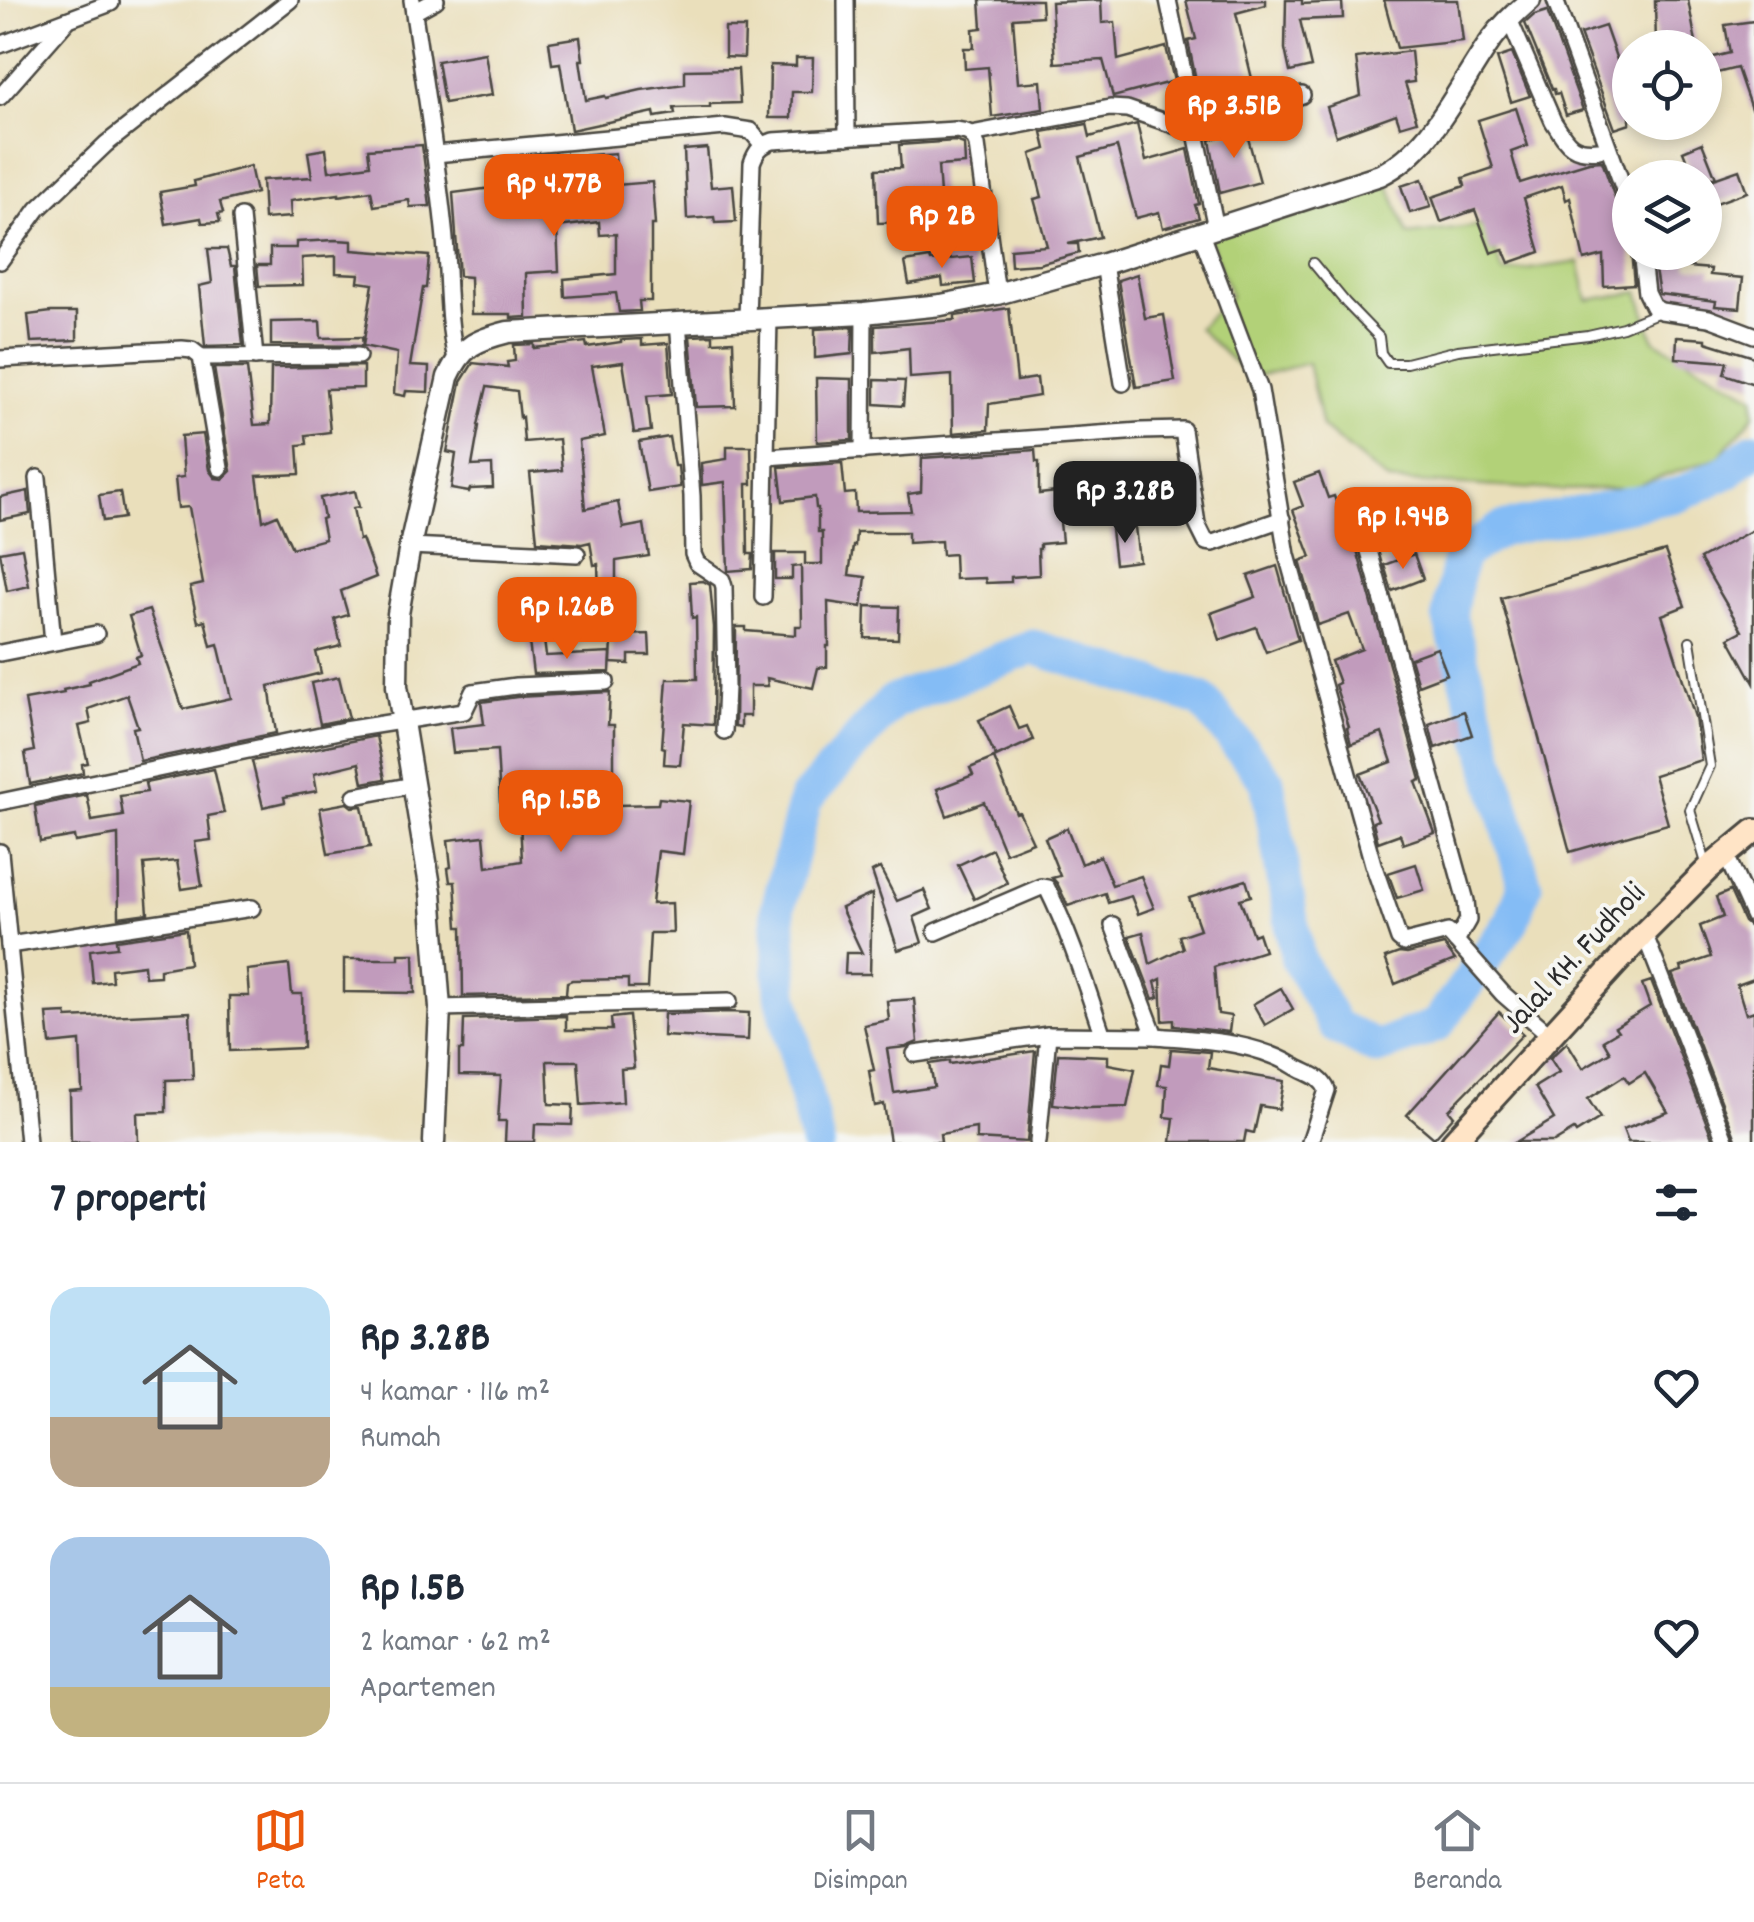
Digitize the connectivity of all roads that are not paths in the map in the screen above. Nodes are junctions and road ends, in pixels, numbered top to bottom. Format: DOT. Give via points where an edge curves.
graph roads {
  1 [pos="290,0"];
  2 [pos="436,0"];
  3 [pos="846,0"];
  4 [pos="1168,0"];
  5 [pos="1530,0"];
  6 [pos="1556,0"];
  7 [pos="111,3"];
  8 [pos="413,6"];
  9 [pos="70,19"];
  10 [pos="1509,19"];
  11 [pos="0,45"];
  12 [pos="1302,95"];
  13 [pos="0,96"];
  14 [pos="1197,133"];
  15 [pos="971,134"];
  16 [pos="846,137"];
  17 [pos="763,144"];
  18 [pos="1599,150"];
  19 [pos="435,154"];
  20 [pos="1613,160"];
  21 [pos="241,217"];
  22 [pos="1208,231"];
  23 [pos="0,260"];
  24 [pos="1313,263"];
  25 [pos="1104,264"];
  26 [pos="1643,270"];
  27 [pos="997,294"];
  28 [pos="1661,311"];
  29 [pos="864,313"];
  30 [pos="758,319"];
  31 [pos="678,322"];
  32 [pos="1754,334"];
  33 [pos="358,356"];
  34 [pos="255,357"];
  35 [pos="201,358"];
  36 [pos="0,359"];
  37 [pos="456,359"];
  38 [pos="1123,384"];
  39 [pos="863,451"];
  40 [pos="766,457"];
  41 [pos="220,468"];
  42 [pos="38,478"];
  43 [pos="1366,502"];
  44 [pos="1282,519"];
  45 [pos="410,546"];
  46 [pos="577,554"];
  47 [pos="763,597"];
  48 [pos="96,634"];
  49 [pos="1690,641"];
  50 [pos="53,642"];
  51 [pos="0,653"];
  52 [pos="606,682"];
  53 [pos="403,722"];
  54 [pos="724,731"];
  55 [pos="414,785"];
  56 [pos="355,796"];
  57 [pos="0,802"];
  58 [pos="1754,831"];
  59 [pos="0,852"];
  60 [pos="1716,861"];
  61 [pos="252,908"];
  62 [pos="1754,918"];
  63 [pos="1113,926"];
  64 [pos="936,932"];
  65 [pos="1644,933"];
  66 [pos="1456,941"];
  67 [pos="9,944"];
  68 [pos="730,1001"];
  69 [pos="440,1008"];
  70 [pos="1550,1035"];
  71 [pos="1048,1036"];
  72 [pos="1103,1036"];
  73 [pos="1155,1036"];
  74 [pos="915,1054"];
  75 [pos="28,1142"];
  76 [pos="434,1142"];
  77 [pos="1038,1142"];
  78 [pos="1310,1142"];
  79 [pos="1453,1142"];
  80 [pos="1726,1142"];
  1 -- 23 [label="street" via="106,144 38,208"];
  2 -- 8 [label="street"];
  3 -- 16 [label="street"];
  4 -- 14 [label="street"];
  5 -- 10 [label="street"];
  6 -- 20 [label="street"];
  7 -- 9 [label="street"];
  8 -- 19 [label="street"];
  9 -- 11 [label="street"];
  9 -- 13 [label="street"];
  10 -- 18 [label="street" via="1562,136 1578,150"];
  10 -- 22 [label="street" via="1417,150 1397,166"];
  12 -- 14 [label="street"];
  14 -- 15 [label="street" via="1110,108"];
  14 -- 22 [label="street"];
  15 -- 16 [label="street"];
  15 -- 27 [label="street"];
  16 -- 17 [label="street"];
  17 -- 19 [label="street" via="750,131 725,127"];
  17 -- 30 [label="street" via="752,162"];
  19 -- 37 [label="street"];
  21 -- 34 [label="street"];
  22 -- 25 [label="street"];
  22 -- 44 [label="street" via="1260,390"];
  24 -- 28 [label="lane" via="1380,337 1388,363 1588,335"];
  25 -- 27 [label="street"];
  25 -- 38 [label="street"];
  26 -- 28 [label="street" via="1646,293"];
  27 -- 29 [label="street"];
  28 -- 32 [label="street"];
  29 -- 30 [label="street"];
  29 -- 39 [label="street"];
  30 -- 31 [label="street"];
  30 -- 40 [label="street"];
  31 -- 37 [label="street" via="508,332 482,339"];
  31 -- 54 [label="street" via="693,554 724,582"];
  33 -- 34 [label="street"];
  34 -- 35 [label="street"];
  35 -- 36 [label="street" via="182,349"];
  35 -- 41 [label="street"];
  37 -- 45 [label="street"];
  39 -- 40 [label="street"];
  39 -- 44 [label="street" via="1183,430 1197,524 1206,542"];
  40 -- 47 [label="street"];
  42 -- 50 [label="street"];
  43 -- 66 [label="street" via="1361,522 1466,901 1468,920"];
  44 -- 66 [label="street" via="1399,939 1446,932"];
  45 -- 46 [label="street"];
  45 -- 53 [label="street" via="398,614"];
  48 -- 50 [label="street"];
  49 -- 60 [label="lane" via="1710,766 1690,810"];
  50 -- 51 [label="street"];
  52 -- 53 [label="street" via="473,692 464,711"];
  53 -- 55 [label="street"];
  53 -- 57 [label="street"];
  55 -- 56 [label="street"];
  55 -- 69 [label="street"];
  58 -- 60 [label="main road, Jalal KH. Fudholi"];
  59 -- 67 [label="street"];
  60 -- 62 [label="street"];
  60 -- 65 [label="main road, Jalal KH. Fudholi"];
  61 -- 67 [label="street"];
  63 -- 73 [label="street"];
  64 -- 72 [label="street" via="1046,888"];
  65 -- 70 [label="main road, Jalal KH. Fudholi"];
  65 -- 80 [label="street"];
  66 -- 70 [label="street"];
  67 -- 75 [label="street"];
  68 -- 69 [label="street"];
  69 -- 76 [label="street"];
  70 -- 79 [label="main road, Jalal KH. Fudholi"];
  71 -- 72 [label="street"];
  71 -- 74 [label="street"];
  71 -- 77 [label="street"];
  72 -- 73 [label="street"];
  73 -- 78 [label="street" via="1250,1047 1323,1080 1327,1090"];
}
